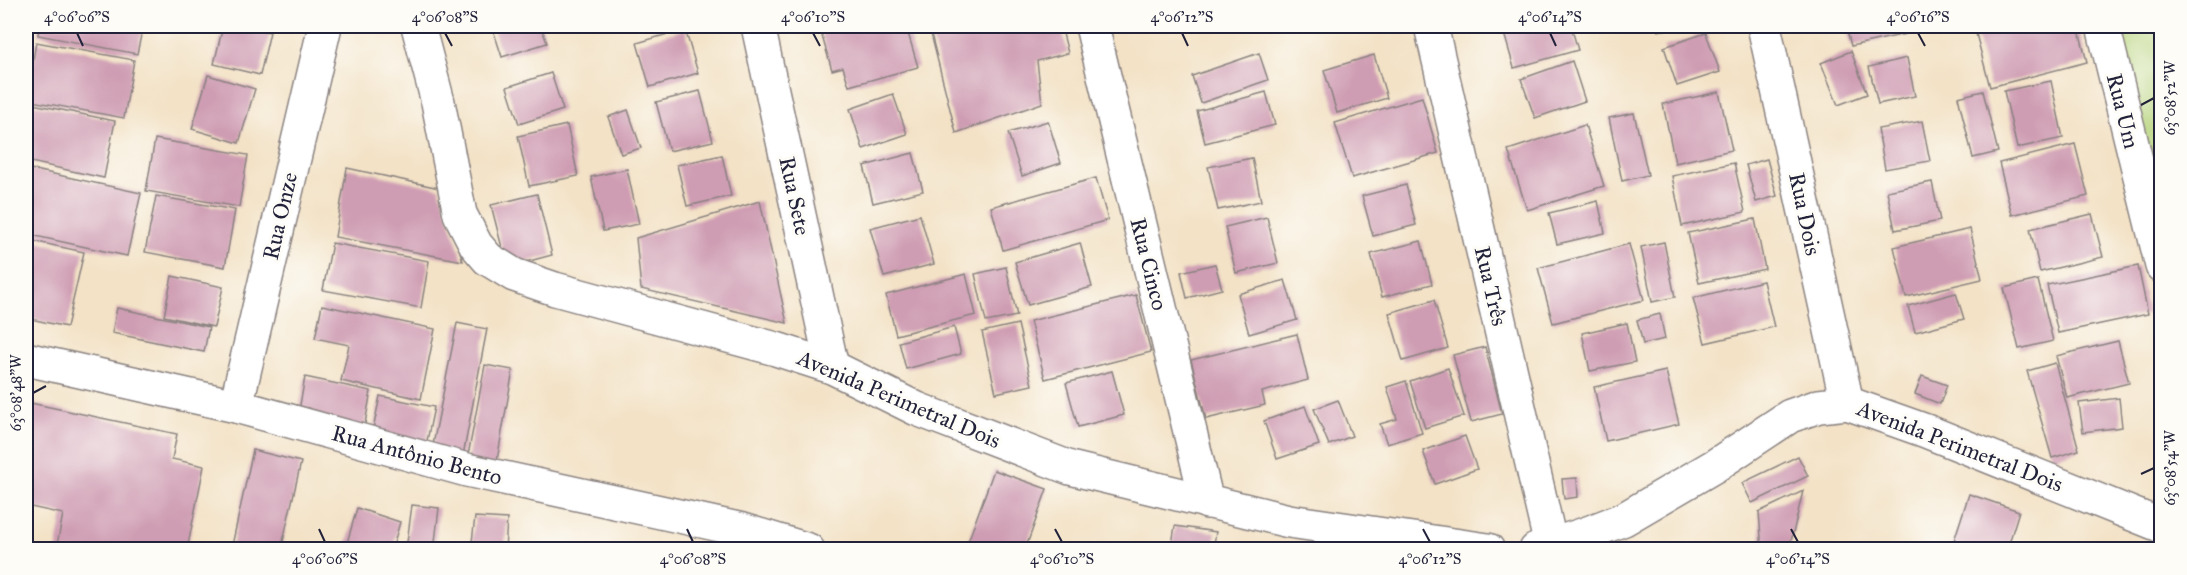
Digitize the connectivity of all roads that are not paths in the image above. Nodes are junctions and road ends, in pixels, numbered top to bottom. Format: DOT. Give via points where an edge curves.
graph roads {
  1 [pos="325,26"];
  2 [pos="418,26"];
  3 [pos="758,26"];
  4 [pos="1092,26"];
  5 [pos="1431,26"];
  6 [pos="1764,26"];
  7 [pos="2103,26"];
  8 [pos="2162,266"];
  9 [pos="26,359"];
  10 [pos="832,367"];
  11 [pos="1847,403"];
  12 [pos="236,405"];
  13 [pos="1207,502"];
  14 [pos="2162,526"];
  15 [pos="1544,548"];
  16 [pos="808,549"];
  17 [pos="1488,549"];
  1 -- 12 [label="street, Rua Onze"];
  2 -- 10 [label="street, Avenida Perimetral Dois" via="460,214 488,259 514,275 555,290"];
  3 -- 10 [label="street, Rua Sete"];
  4 -- 13 [label="street, Rua Cinco"];
  5 -- 15 [label="street, Rua Três"];
  6 -- 11 [label="street, Rua Dois"];
  7 -- 8 [label="street, Rua Um"];
  9 -- 12 [label="street, Rua Antônio Bento"];
  10 -- 13 [label="street, Avenida Perimetral Dois" via="917,409 1070,468"];
  11 -- 14 [label="street, Avenida Perimetral Dois"];
  11 -- 15 [label="street, Avenida Perimetral Dois" via="1819,406 1790,416 1624,519"];
  12 -- 16 [label="street, Rua Antônio Bento" via="467,470 739,529"];
  13 -- 17 [label="street, Avenida Perimetral Dois" via="1289,520"];
}
